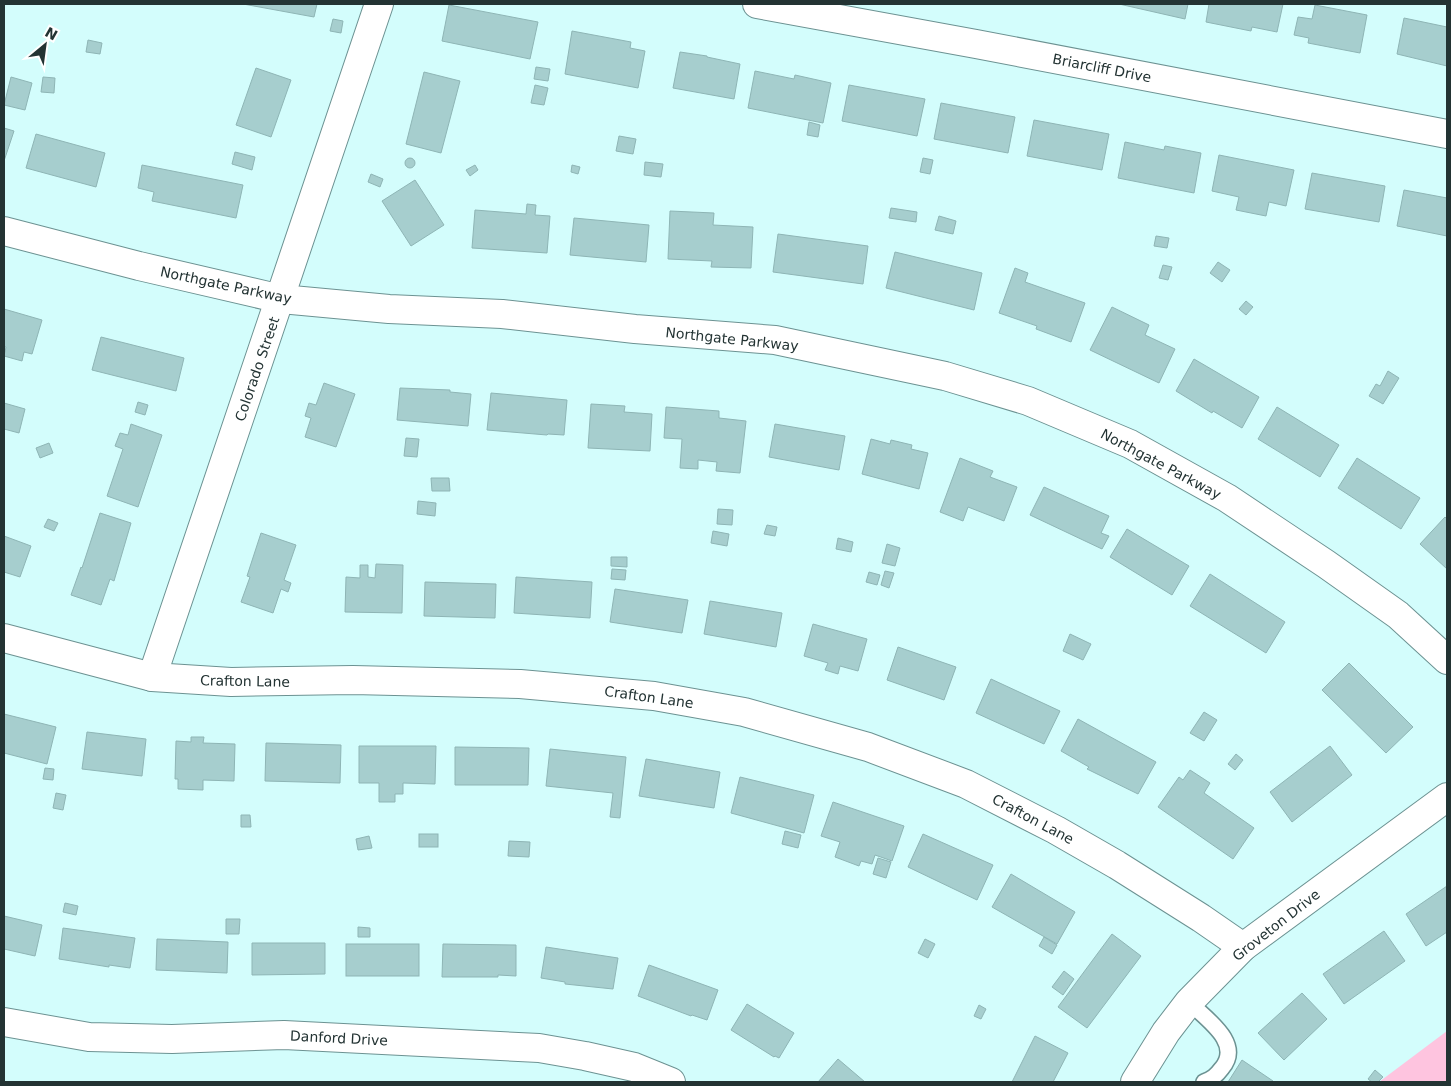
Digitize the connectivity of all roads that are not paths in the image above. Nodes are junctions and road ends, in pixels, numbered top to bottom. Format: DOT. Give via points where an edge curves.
graph roads {
  1 [pos="379,4"];
  2 [pos="757,4"];
  3 [pos="1447,134"];
  4 [pos="4,231"];
  5 [pos="280,299"];
  6 [pos="4,638"];
  7 [pos="1447,660"];
  8 [pos="152,677"];
  9 [pos="1447,797"];
  10 [pos="1243,947"];
  11 [pos="1189,1002"];
  12 [pos="4,1022"];
  13 [pos="1142,1081"];
  14 [pos="670,1082"];
  15 [pos="1204,1082"];
  1 -- 5 [label="street, Colorado Street"];
  2 -- 3 [label="street, Briarcliff Drive"];
  4 -- 5 [label="street, Northgate Parkway"];
  5 -- 7 [label="street, Northgate Parkway" via="389,309 502,314 775,340 945,376 1028,401 1130,444 1227,498 1398,615"];
  5 -- 8 [label="street, Colorado Street"];
  6 -- 8 [label="street, Crafton Lane"];
  8 -- 10 [label="street, Crafton Lane" via="231,682 353,680 520,684 654,696 744,712 868,748 966,784 1110,861"];
  9 -- 10 [label="street, Groveton Drive"];
  10 -- 11 [label="street, Groveton Drive"];
  11 -- 13 [label="street, Groveton Drive" via="1166,1032"];
  11 -- 15 [label="lane" via="1221,1033 1229,1049 1228,1061 1215,1078"];
  12 -- 14 [label="street, Danford Drive" via="89,1037 172,1040 284,1035 539,1048 634,1067"];
}
